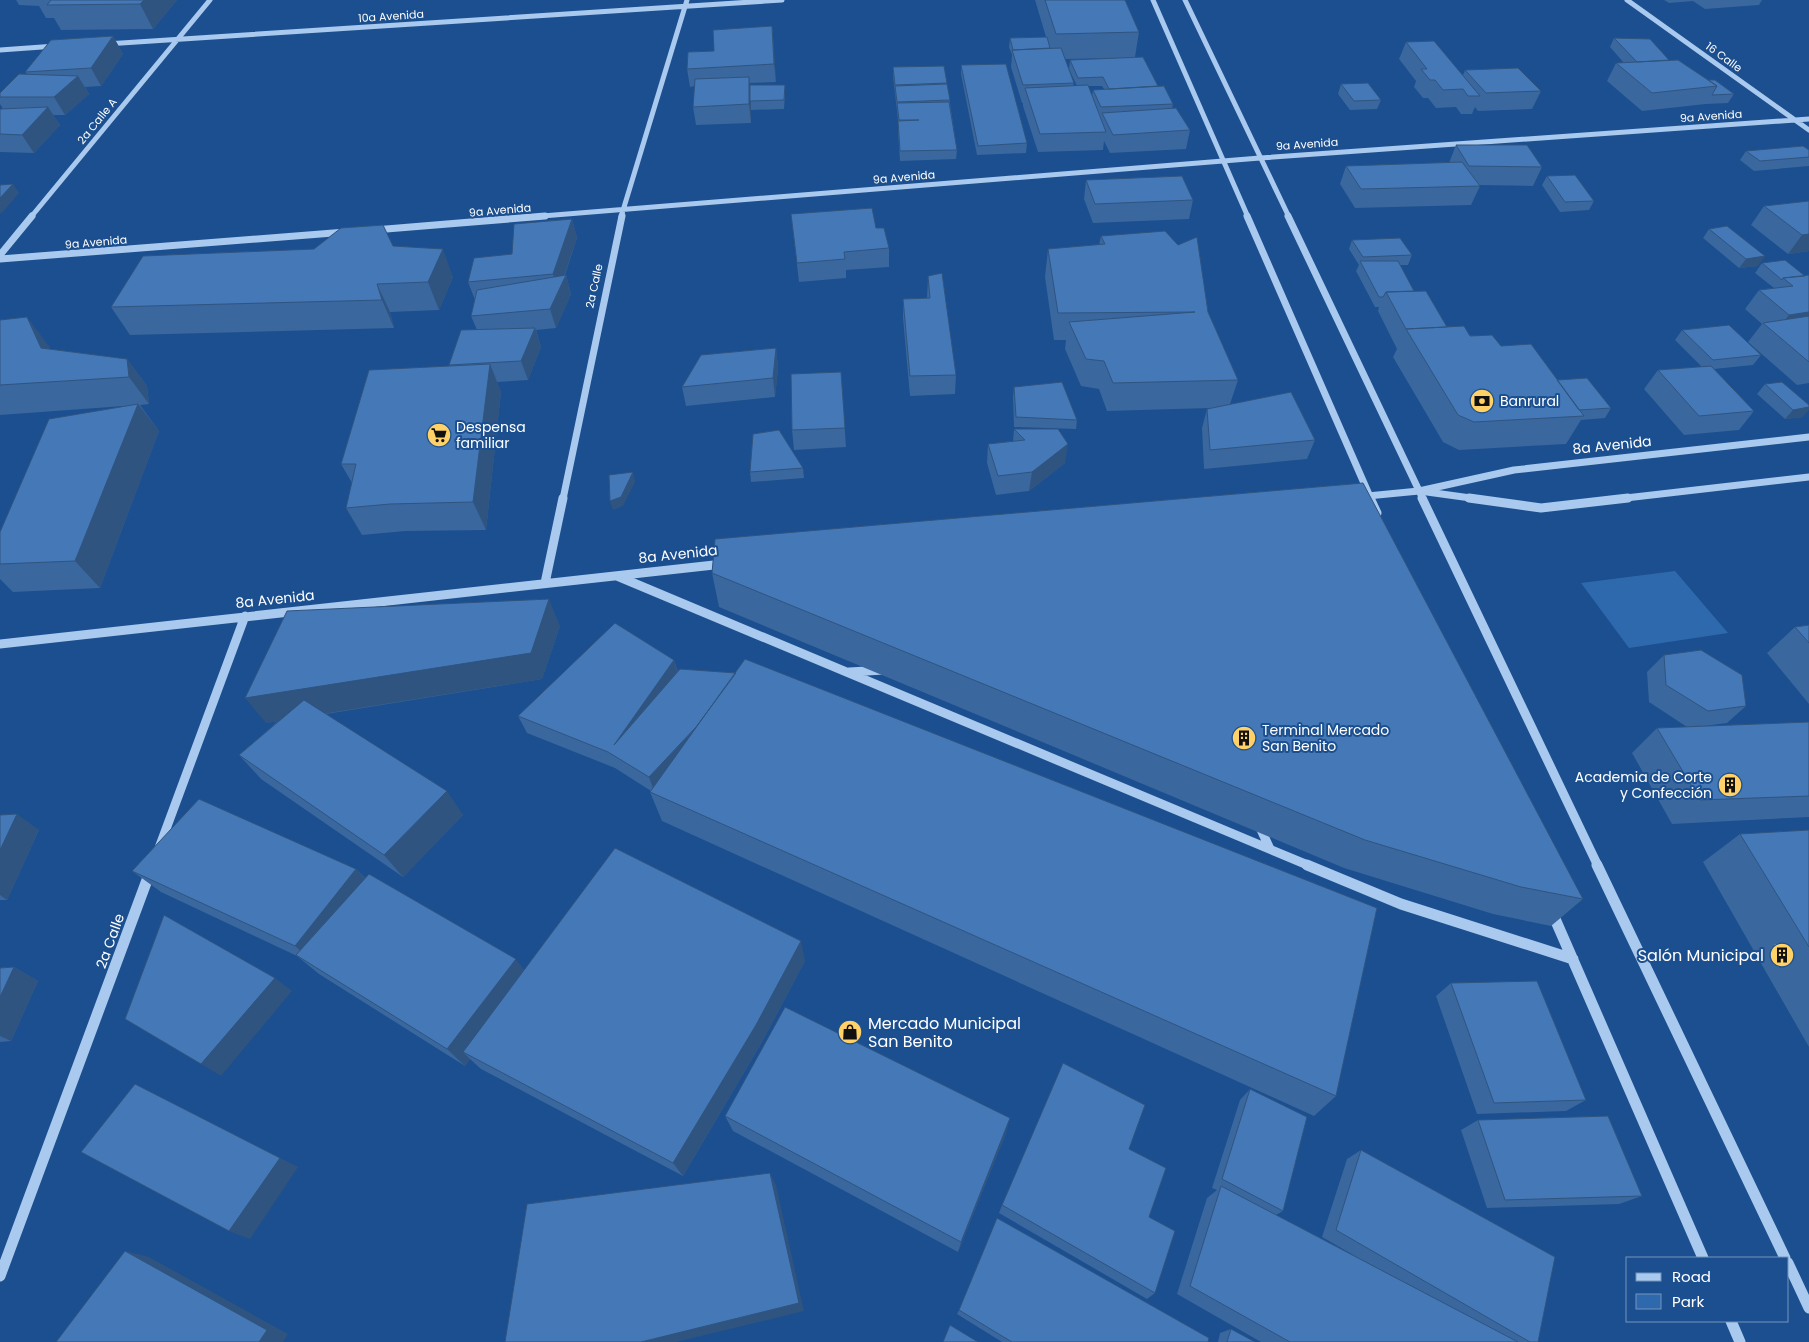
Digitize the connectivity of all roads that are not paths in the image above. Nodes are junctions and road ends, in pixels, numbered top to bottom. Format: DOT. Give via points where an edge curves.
graph roads {
  1 [pos="210,0"];
  2 [pos="782,0"];
  3 [pos="1153,0"];
  4 [pos="1185,0"];
  5 [pos="1627,0"];
  6 [pos="686,4"];
  7 [pos="178,39"];
  8 [pos="99,44"];
  9 [pos="59,46"];
  10 [pos="0,50"];
  11 [pos="1809,119"];
  12 [pos="1794,120"];
  13 [pos="1809,130"];
  14 [pos="1260,158"];
  15 [pos="1224,161"];
  16 [pos="623,210"];
  17 [pos="366,230"];
  18 [pos="356,231"];
  19 [pos="0,257"];
  20 [pos="1809,437"];
  21 [pos="1809,476"];
  22 [pos="1419,491"];
  23 [pos="1370,495"];
  24 [pos="1350,497"];
  25 [pos="1382,523"];
  26 [pos="734,562"];
  27 [pos="615,575"];
  28 [pos="544,583"];
  29 [pos="245,616"];
  30 [pos="0,644"];
  31 [pos="896,670"];
  32 [pos="847,673"];
  33 [pos="1254,814"];
  34 [pos="1270,850"];
  35 [pos="1549,907"];
  36 [pos="1573,959"];
  37 [pos="1703,1257"];
  38 [pos="1785,1257"];
  39 [pos="1789,1265"];
  40 [pos="0,1276"];
  41 [pos="1809,1308"];
  42 [pos="1731,1322"];
  43 [pos="1740,1342"];
  1 -- 7 [label="street, 2a Calle A"];
  2 -- 6 [label="street, 10a Avenida"];
  3 -- 15 [label="street"];
  4 -- 14 [label="street"];
  5 -- 12 [label="street, 16 Calle"];
  6 -- 7 [label="street, 10a Avenida"];
  6 -- 16 [label="street, 2a Calle"];
  7 -- 8 [label="street, 10a Avenida"];
  7 -- 19 [label="street, 2a Calle A"];
  9 -- 10 [label="street"];
  11 -- 12 [label="street, 9a Avenida"];
  12 -- 13 [label="street, 16 Calle"];
  12 -- 14 [label="street, 9a Avenida"];
  14 -- 15 [label="street, 9a Avenida"];
  14 -- 22 [label="street"];
  15 -- 16 [label="street, 9a Avenida"];
  15 -- 23 [label="street"];
  16 -- 17 [label="street, 9a Avenida"];
  16 -- 28 [label="street, 2a Calle"];
  18 -- 19 [label="street, 9a Avenida"];
  20 -- 22 [label="street, 8a Avenida" via="1514,470"];
  21 -- 22 [label="street, 8a Avenida" via="1541,508"];
  22 -- 23 [label="street, 8a Avenida"];
  22 -- 38 [label="street"];
  23 -- 24 [label="street, 8a Avenida"];
  23 -- 25 [label="street"];
  26 -- 27 [label="street, 8a Avenida"];
  27 -- 28 [label="street, 8a Avenida"];
  27 -- 32 [label="street"];
  28 -- 29 [label="street, 8a Avenida"];
  29 -- 30 [label="street, 8a Avenida"];
  29 -- 40 [label="street, 2a Calle"];
  31 -- 32 [label="street"];
  32 -- 34 [label="street"];
  33 -- 34 [label="street"];
  34 -- 36 [label="street" via="1401,904"];
  35 -- 36 [label="street"];
  36 -- 37 [label="street"];
  39 -- 41 [label="street"];
  42 -- 43 [label="street"];
}
